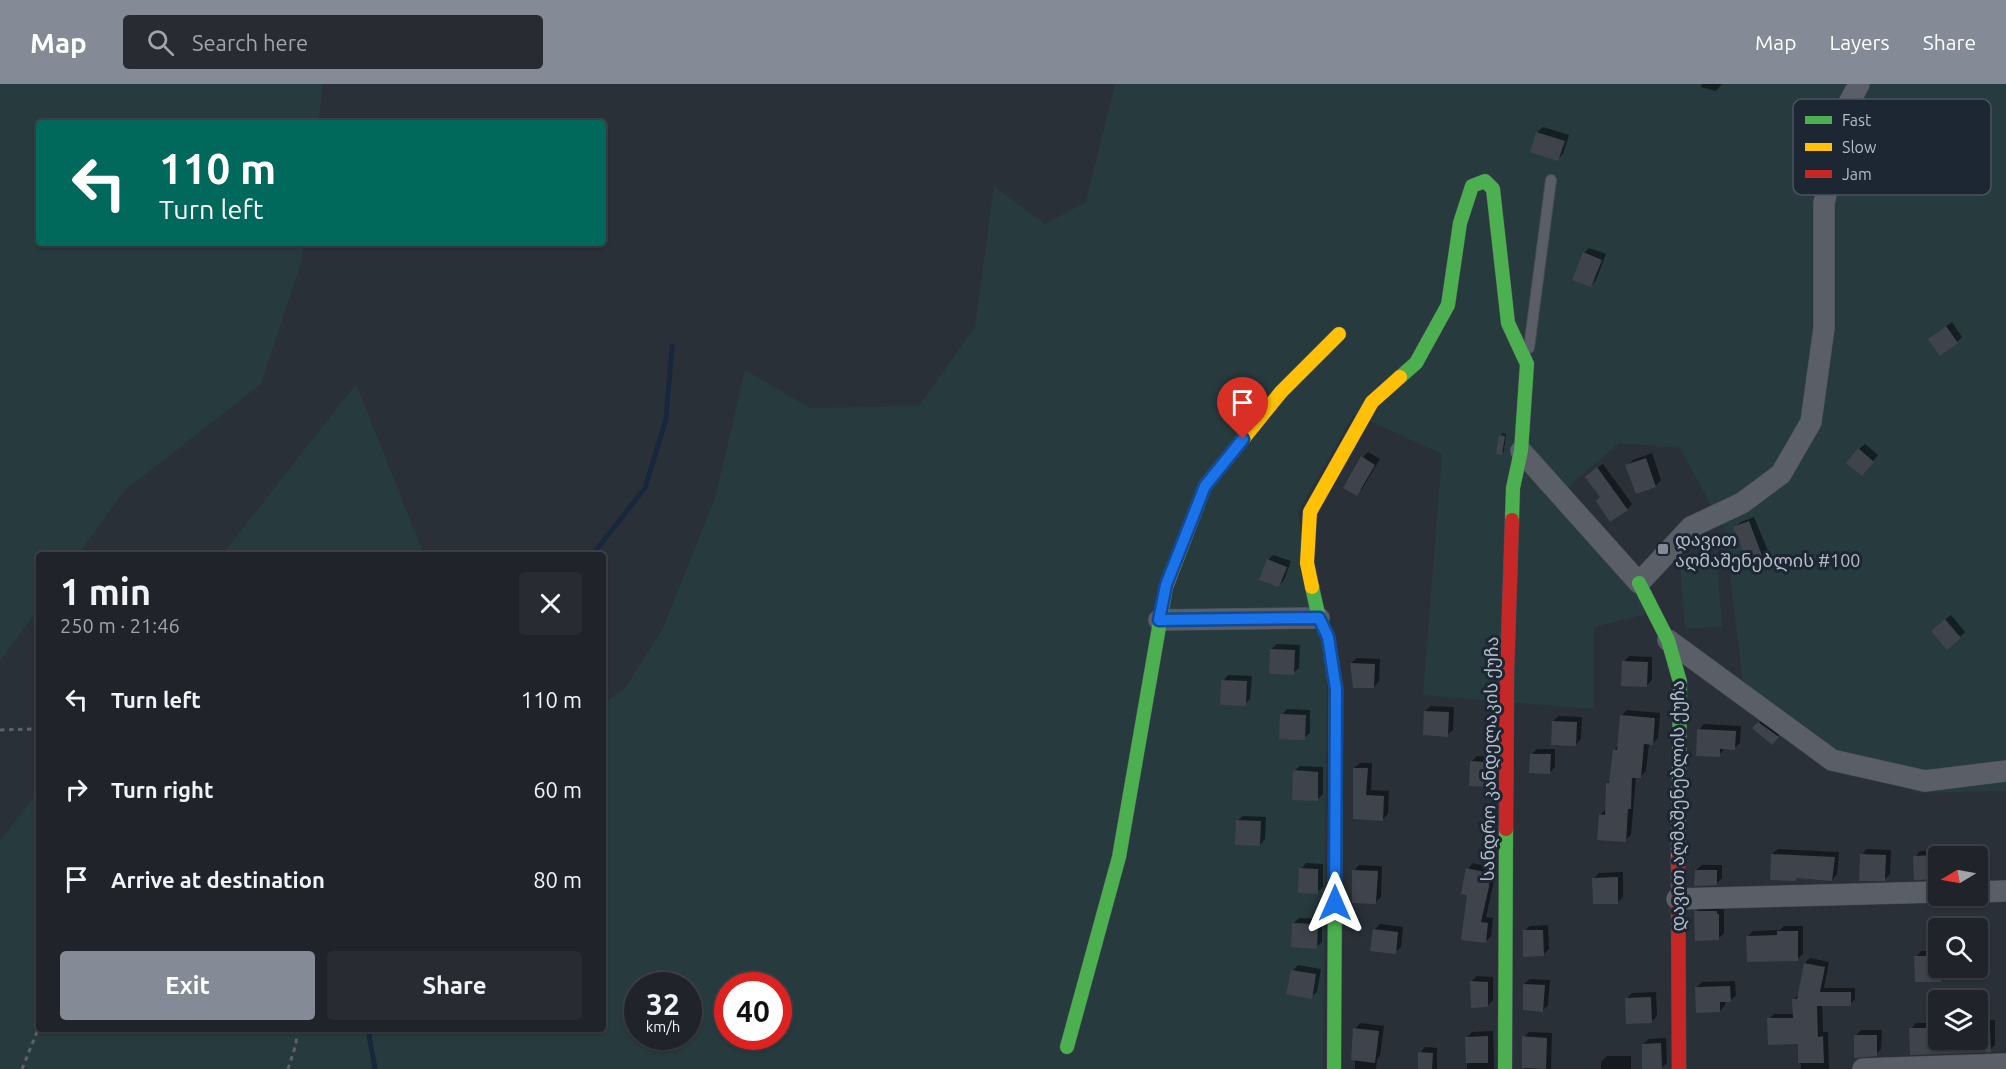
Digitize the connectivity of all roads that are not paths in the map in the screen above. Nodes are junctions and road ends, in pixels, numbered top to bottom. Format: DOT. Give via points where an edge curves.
graph roads {
  1 [pos="1859,84"];
  2 [pos="1851,99"];
  3 [pos="1551,180"];
  4 [pos="1826,195"];
  5 [pos="1339,334"];
  6 [pos="1527,364"];
  7 [pos="1521,451"];
  8 [pos="1639,583"];
  9 [pos="1319,618"];
  10 [pos="1159,620"];
  11 [pos="1668,640"];
  12 [pos="2006,771"];
  13 [pos="1988,891"];
  14 [pos="2006,891"];
  15 [pos="1928,892"];
  16 [pos="1677,899"];
  17 [pos="1067,1047"];
  18 [pos="2006,1064"];
  19 [pos="1334,1069"];
  20 [pos="1505,1069"];
  21 [pos="1679,1069"];
  22 [pos="1863,1069"];
  1 -- 2 [label="street"];
  3 -- 6 [label="lane"];
  4 -- 8 [label="street" via="1824,328 1811,422 1780,474 1742,503 1691,528"];
  5 -- 10 [label="street" via="1281,392 1205,486 1166,585"];
  6 -- 7 [label="street, სანდრო კანდელაკის ქუჩა"];
  6 -- 9 [label="street" via="1508,323 1493,189 1485,181 1472,186 1460,223 1448,305 1416,363 1372,402 1310,512 1306,563"];
  7 -- 8 [label="street, დავით აღმაშენებლის ქუჩა"];
  7 -- 20 [label="street, სანდრო კანდელაკის ქუჩა" via="1514,488 1508,661"];
  8 -- 11 [label="street, დავით აღმაშენებლის ქუჩა"];
  9 -- 10 [label="street"];
  9 -- 19 [label="street" via="1328,637 1336,689"];
  10 -- 17 [label="street" via="1119,857"];
  11 -- 12 [label="street" via="1832,760 1925,781"];
  11 -- 16 [label="street, დავით აღმაშენებლის ქუჩა" via="1680,682"];
  13 -- 14 [label="street"];
  15 -- 16 [label="street"];
  16 -- 21 [label="street, დავით აღმაშენებლის ქუჩა"];
  18 -- 22 [label="street"];
}
